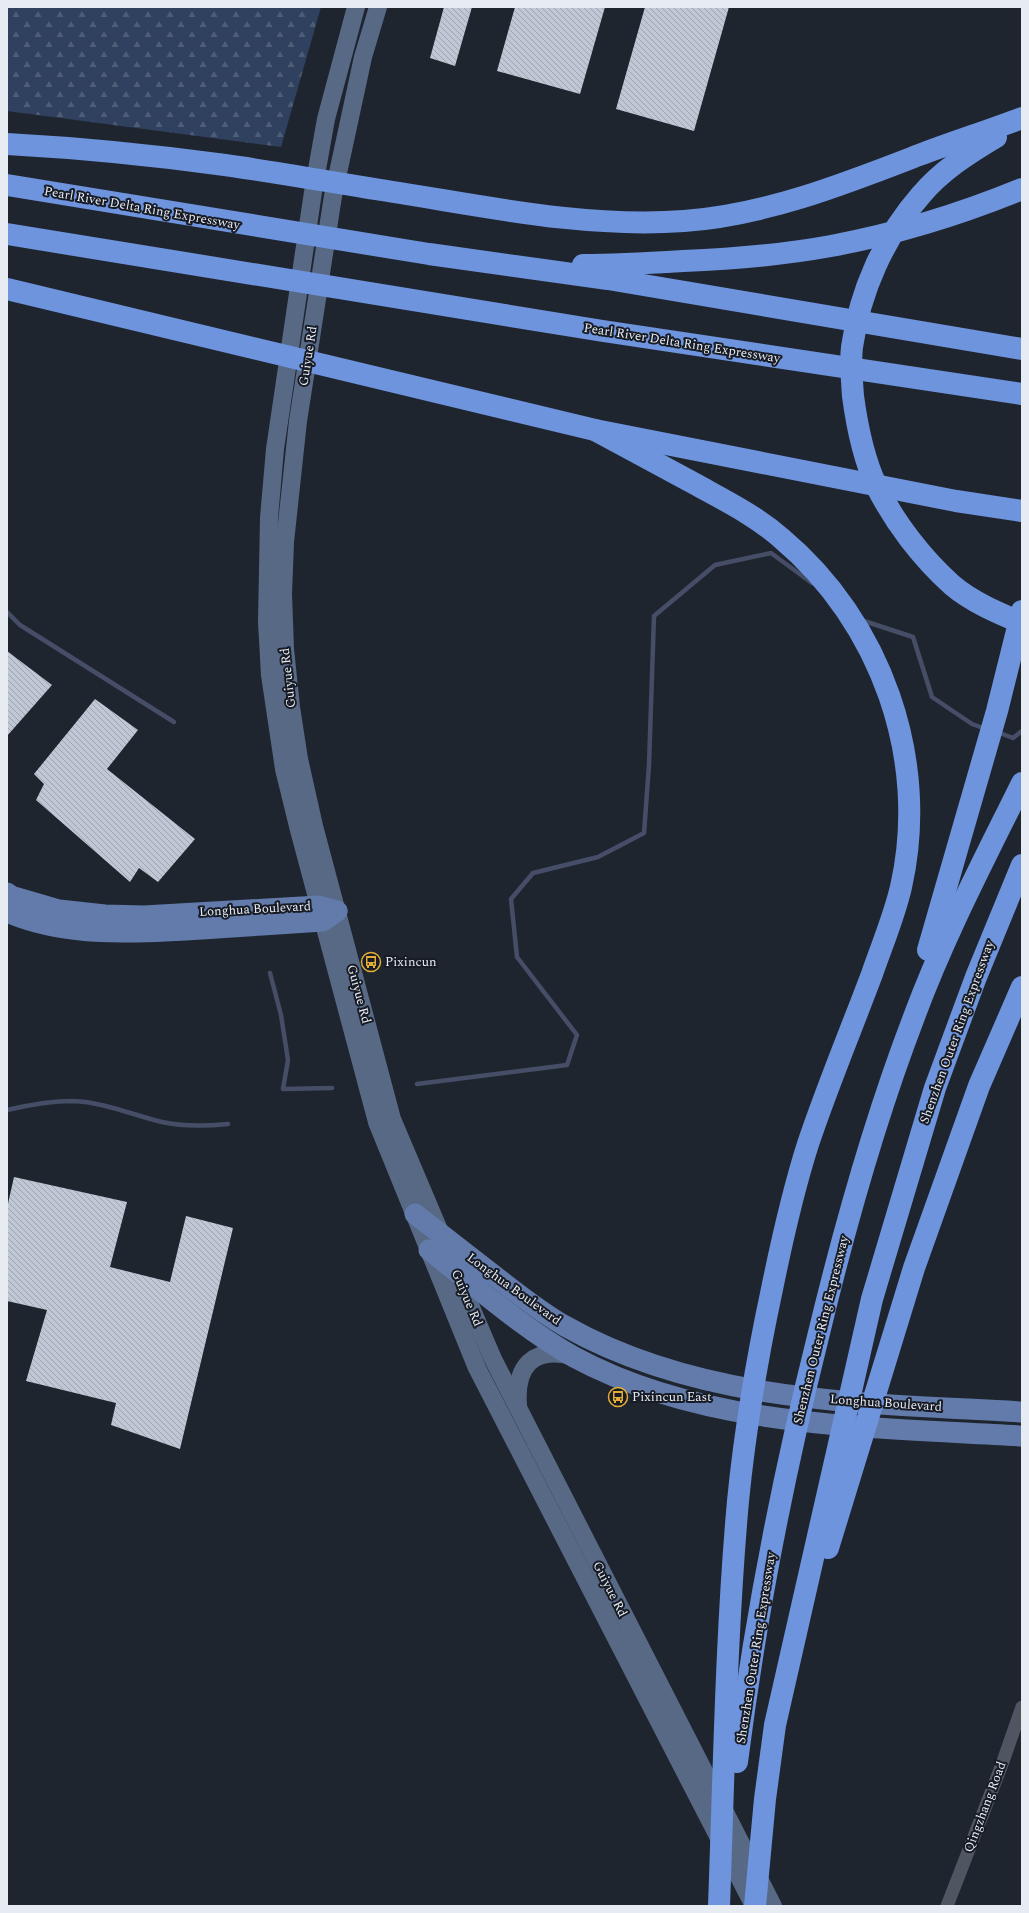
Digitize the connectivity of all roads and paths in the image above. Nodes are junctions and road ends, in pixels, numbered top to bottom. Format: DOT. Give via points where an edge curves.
graph roads {
  1 [pos="356,7"];
  2 [pos="378,7"];
  3 [pos="1022,118"];
  4 [pos="1022,124"];
  5 [pos="7,144"];
  6 [pos="7,185"];
  7 [pos="1022,189"];
  8 [pos="7,234"];
  9 [pos="471,260"];
  10 [pos="7,289"];
  11 [pos="1022,349"];
  12 [pos="1022,394"];
  13 [pos="595,430"];
  14 [pos="1022,511"];
  15 [pos="1022,611"];
  16 [pos="1022,623"];
  17 [pos="1022,783"];
  18 [pos="1022,865"];
  19 [pos="7,893"];
  20 [pos="7,912"];
  21 [pos="326,913"];
  22 [pos="1022,987"];
  23 [pos="878,1120"];
  24 [pos="415,1214"];
  25 [pos="435,1242"];
  26 [pos="456,1271"];
  27 [pos="573,1356"];
  28 [pos="518,1409"];
  29 [pos="1022,1412"];
  30 [pos="1022,1436"];
  31 [pos="1022,1708"];
  32 [pos="775,1726"];
  33 [pos="720,1906"];
  34 [pos="754,1906"];
  35 [pos="772,1906"];
  36 [pos="947,1906"];
  1 -- 21 [label="main road, Guiyue Rd" via="326,120 313,192 275,450 268,547 267,622 276,722 297,822"];
  2 -- 21 [label="main road, Guiyue Rd" via="361,65 333,196 298,421 285,542 285,649 291,707"];
  3 -- 5 [label="highway" via="810,195 748,211 686,221 613,222 552,216 227,165 76,148"];
  4 -- 16 [label="highway" via="981,146 941,174 921,194 896,227 877,262 861,307 852,348 856,418 876,485 899,524 926,559 953,586 993,611"];
  6 -- 9 [label="highway, Pearl River Delta Ring Expressway"];
  7 -- 9 [label="highway" via="907,228 831,246 791,252 640,264 545,264"];
  8 -- 12 [label="highway, Pearl River Delta Ring Expressway" via="603,332"];
  9 -- 11 [label="highway" via="608,279"];
  10 -- 13 [label="highway"];
  13 -- 14 [label="highway" via="956,501"];
  13 -- 33 [label="highway" via="744,511 779,536 811,565 855,622 882,673 896,714 908,786 908,843 901,886 889,928 808,1145 774,1278 758,1356 745,1441 733,1571"];
  15 -- 23 [label="highway" via="997,711"];
  17 -- 23 [label="highway, Shenzhen Outer Ring Expressway" via="947,934 914,1017"];
  18 -- 32 [label="highway, Shenzhen Outer Ring Expressway" via="976,977 935,1088 872,1299"];
  19 -- 21 [label="main road, Longhua Boulevard" via="59,910 105,915"];
  20 -- 21 [label="main road, Longhua Boulevard" via="54,927 100,932 147,932"];
  21 -- 24 [label="main road, Guiyue Rd" via="377,1122"];
  21 -- 25 [label="main road, Guiyue Rd" via="392,1119"];
  22 -- 32 [label="highway" via="979,1086 914,1268"];
  23 -- 33 [label="highway, Shenzhen Outer Ring Expressway" via="852,1205 822,1320 775,1531 753,1656"];
  24 -- 25 [label="main road, Longhua Boulevard"];
  25 -- 26 [label="main road, Longhua Boulevard"];
  25 -- 29 [label="main road, Longhua Boulevard" via="566,1327 630,1356 674,1372 721,1384 825,1399"];
  25 -- 34 [label="main road, Guiyue Rd" via="477,1368"];
  26 -- 27 [label="main road, Longhua Boulevard" via="542,1337"];
  26 -- 28 [label="main road, Guiyue Rd" via="493,1359"];
  27 -- 28 [label="main road" via="550,1353 538,1355 527,1365 520,1379"];
  27 -- 30 [label="main road, Longhua Boulevard" via="652,1390 737,1411 871,1427"];
  28 -- 35 [label="main road, Guiyue Rd"];
  31 -- 36 [label="street, Qingzhang Road"];
  32 -- 34 [label="highway, Shenzhen Outer Ring Expressway"];
}
